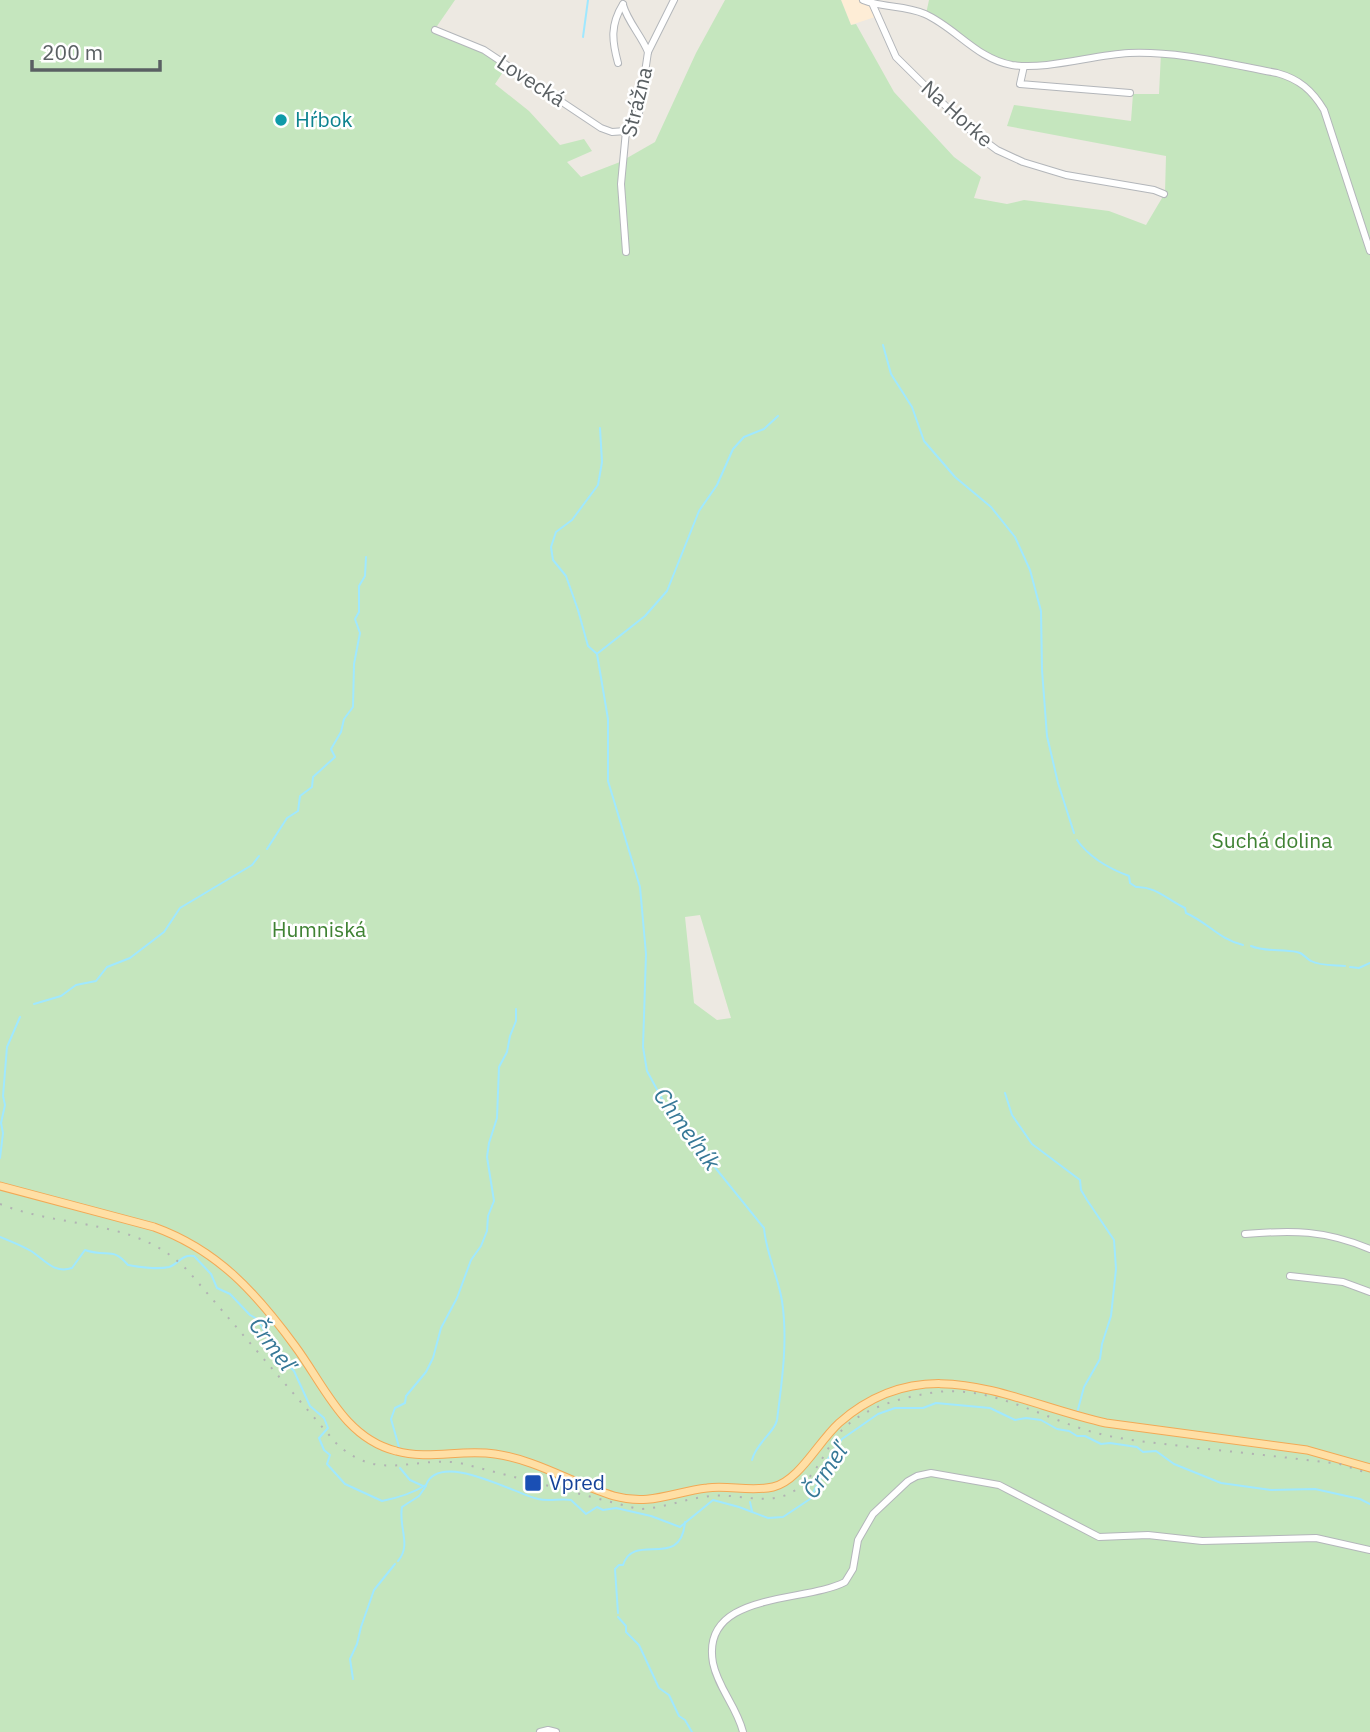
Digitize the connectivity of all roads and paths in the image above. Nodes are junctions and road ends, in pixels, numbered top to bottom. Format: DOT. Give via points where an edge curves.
graph roads {
  1 [pos="674,0"];
  2 [pos="863,0"];
  3 [pos="623,2"];
  4 [pos="872,3"];
  5 [pos="435,30"];
  6 [pos="648,52"];
  7 [pos="618,63"];
  8 [pos="1024,66"];
  9 [pos="1130,93"];
  10 [pos="626,131"];
  11 [pos="1164,194"];
  12 [pos="1370,251"];
  13 [pos="626,252"];
  14 [pos="0,1186"];
  15 [pos="1245,1234"];
  16 [pos="1370,1249"];
  17 [pos="1290,1276"];
  18 [pos="1370,1292"];
  19 [pos="1370,1468"];
  20 [pos="1370,1550"];
  21 [pos="540,1732"];
  22 [pos="556,1732"];
  23 [pos="743,1732"];
  1 -- 6 [label="street, Strážna"];
  2 -- 4 [label="street"];
  3 -- 6 [label="street"];
  3 -- 7 [label="street" via="612,36"];
  4 -- 8 [label="street" via="926,14 985,55"];
  4 -- 11 [label="street, Na Horke" via="895,57 970,130 998,150 1066,175"];
  5 -- 10 [label="street, Lovecká" via="484,50 601,128"];
  6 -- 10 [label="street, Strážna" via="639,113"];
  8 -- 9 [label="street" via="1020,84"];
  8 -- 12 [label="street" via="1161,53 1295,79 1324,110"];
  10 -- 13 [label="street, Strážna" via="621,184"];
  14 -- 19 [label="main road" via="146,1225 204,1250 243,1283 277,1323 352,1426 395,1451 510,1456 632,1499 661,1499 707,1488 769,1488 794,1475 824,1438 857,1409 898,1391 946,1383 988,1388 1106,1423 1307,1450"];
  15 -- 16 [label="street" via="1294,1230 1346,1239"];
  17 -- 18 [label="street" via="1343,1282"];
  20 -- 23 [label="street" via="1316,1538 1202,1541 1148,1535 1099,1537 999,1485 925,1473 908,1481 873,1514 858,1540 853,1569 845,1582 749,1607 722,1622 716,1631 713,1664"];
  21 -- 22 [label="street"];
}
